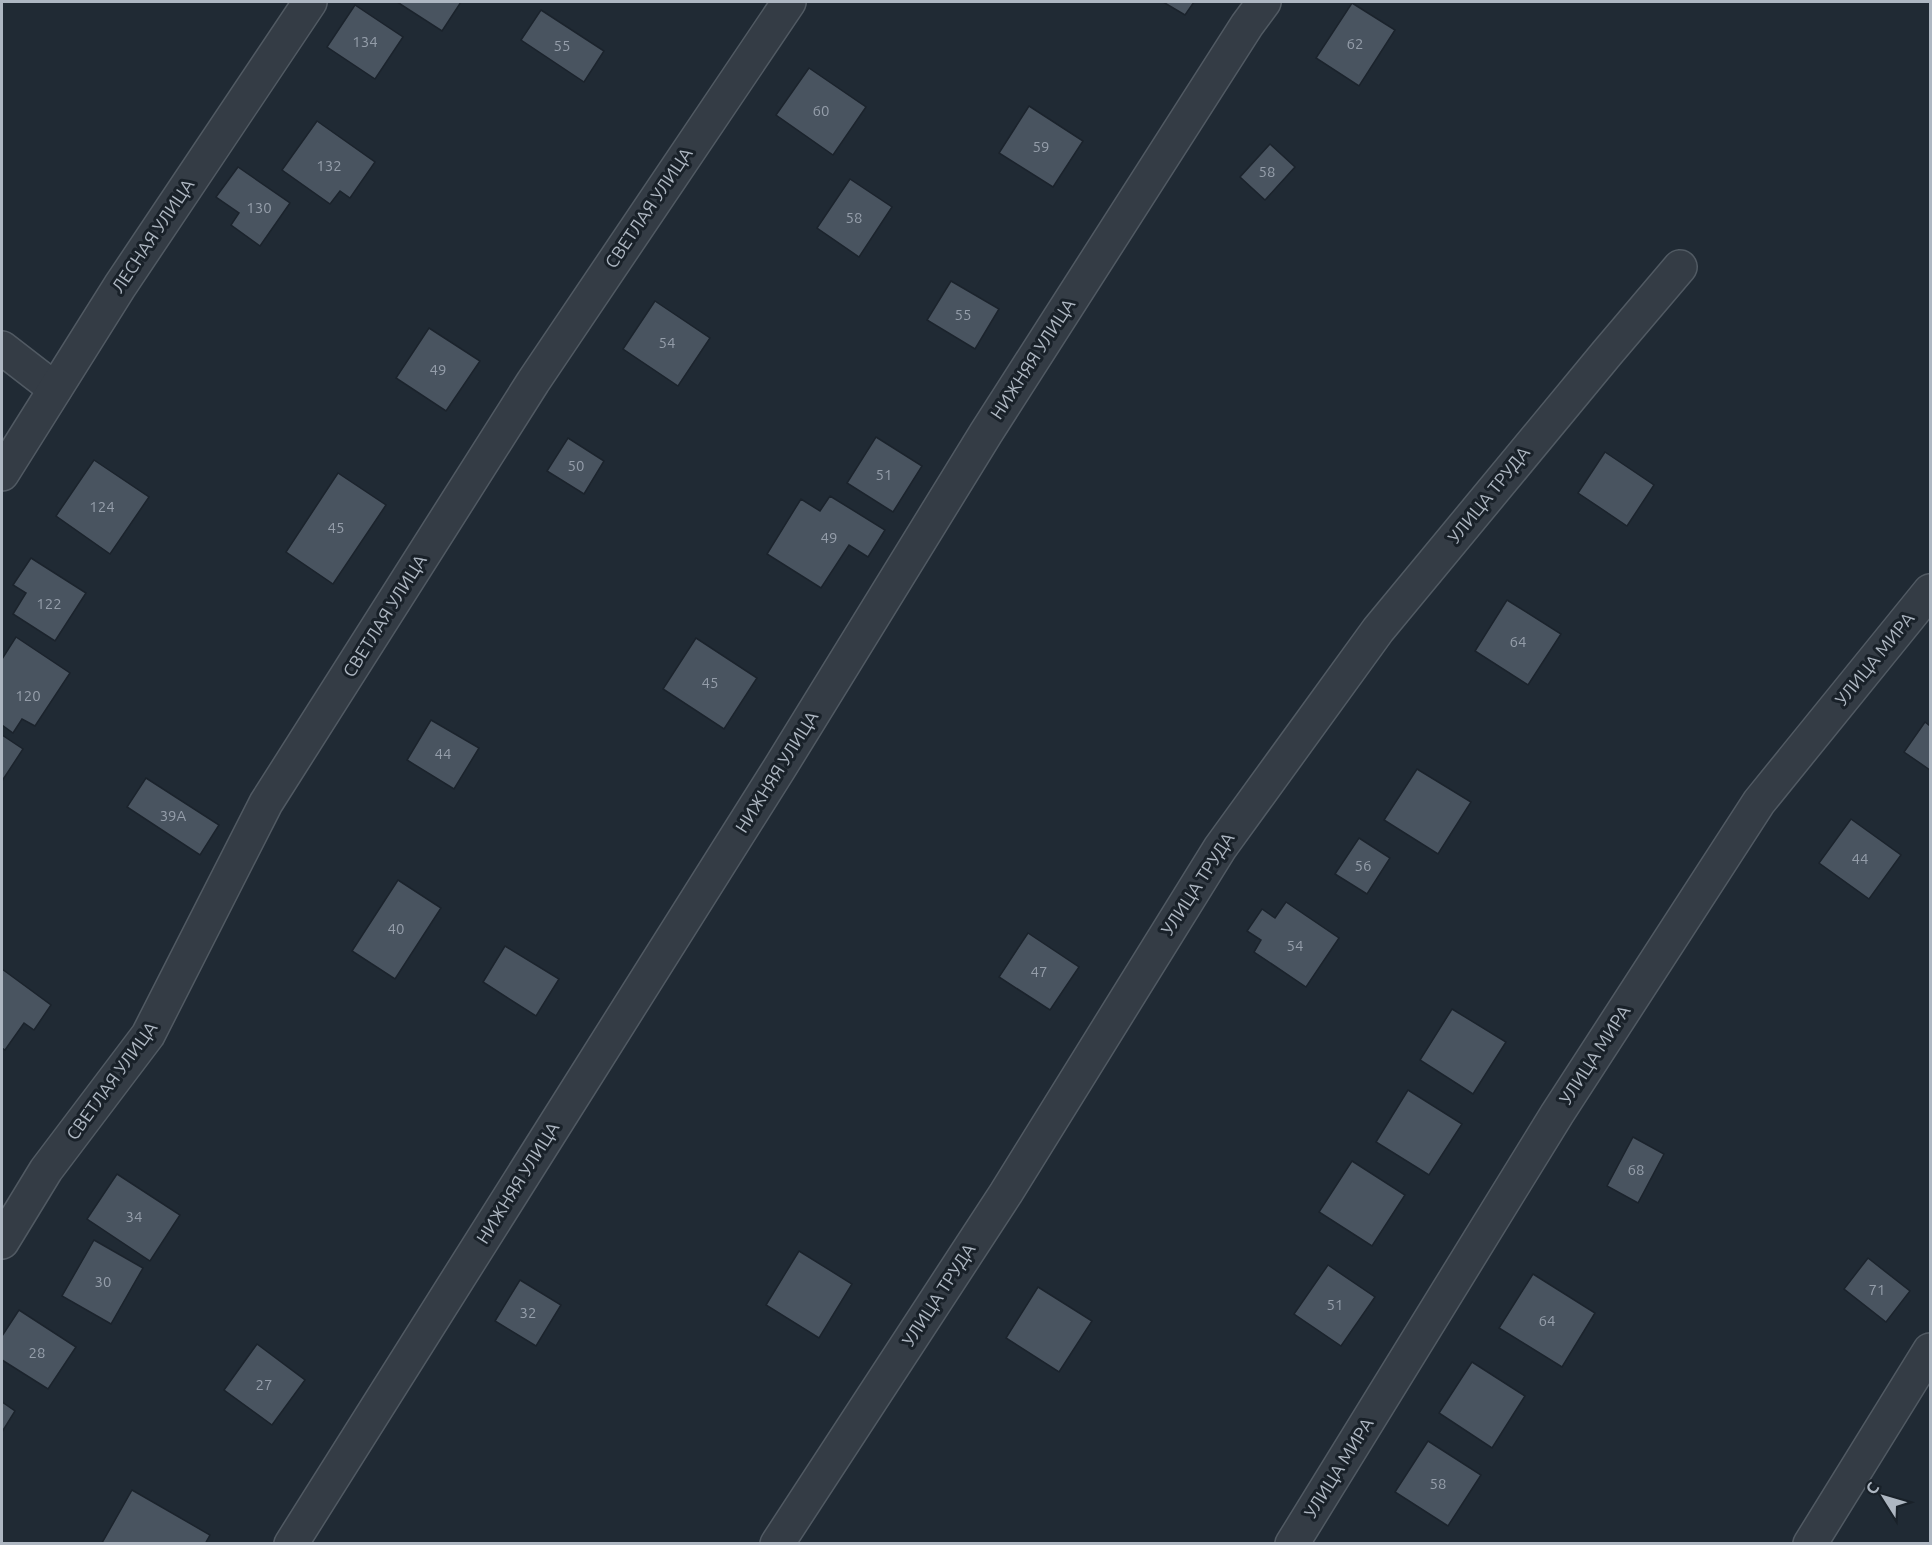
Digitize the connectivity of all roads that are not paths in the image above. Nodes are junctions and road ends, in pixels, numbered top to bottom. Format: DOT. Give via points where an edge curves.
graph roads {
  1 [pos="310,2"];
  2 [pos="789,2"];
  3 [pos="1264,2"];
  4 [pos="1680,267"];
  5 [pos="2,348"];
  6 [pos="55,389"];
  7 [pos="2,474"];
  8 [pos="1930,591"];
  9 [pos="2,1242"];
  10 [pos="1930,1350"];
  11 [pos="291,1544"];
  12 [pos="777,1544"];
  13 [pos="1292,1544"];
  14 [pos="1810,1544"];
  1 -- 6 [label="street, ЛЕСНАЯ УЛИЦА"];
  2 -- 9 [label="street, СВЕТЛАЯ УЛИЦА" via="532,381 266,803 148,1035 46,1170"];
  3 -- 11 [label="street, НИЖНЯЯ УЛИЦА" via="986,433"];
  4 -- 12 [label="street, УЛИЦА ТРУДА" via="1378,630 1220,848 1006,1193"];
  5 -- 6 [label="street"];
  6 -- 7 [label="street, ЛЕСНАЯ УЛИЦА"];
  8 -- 13 [label="street, УЛИЦА МИРА" via="1759,802 1557,1114"];
  10 -- 14 [label="street"];
}
